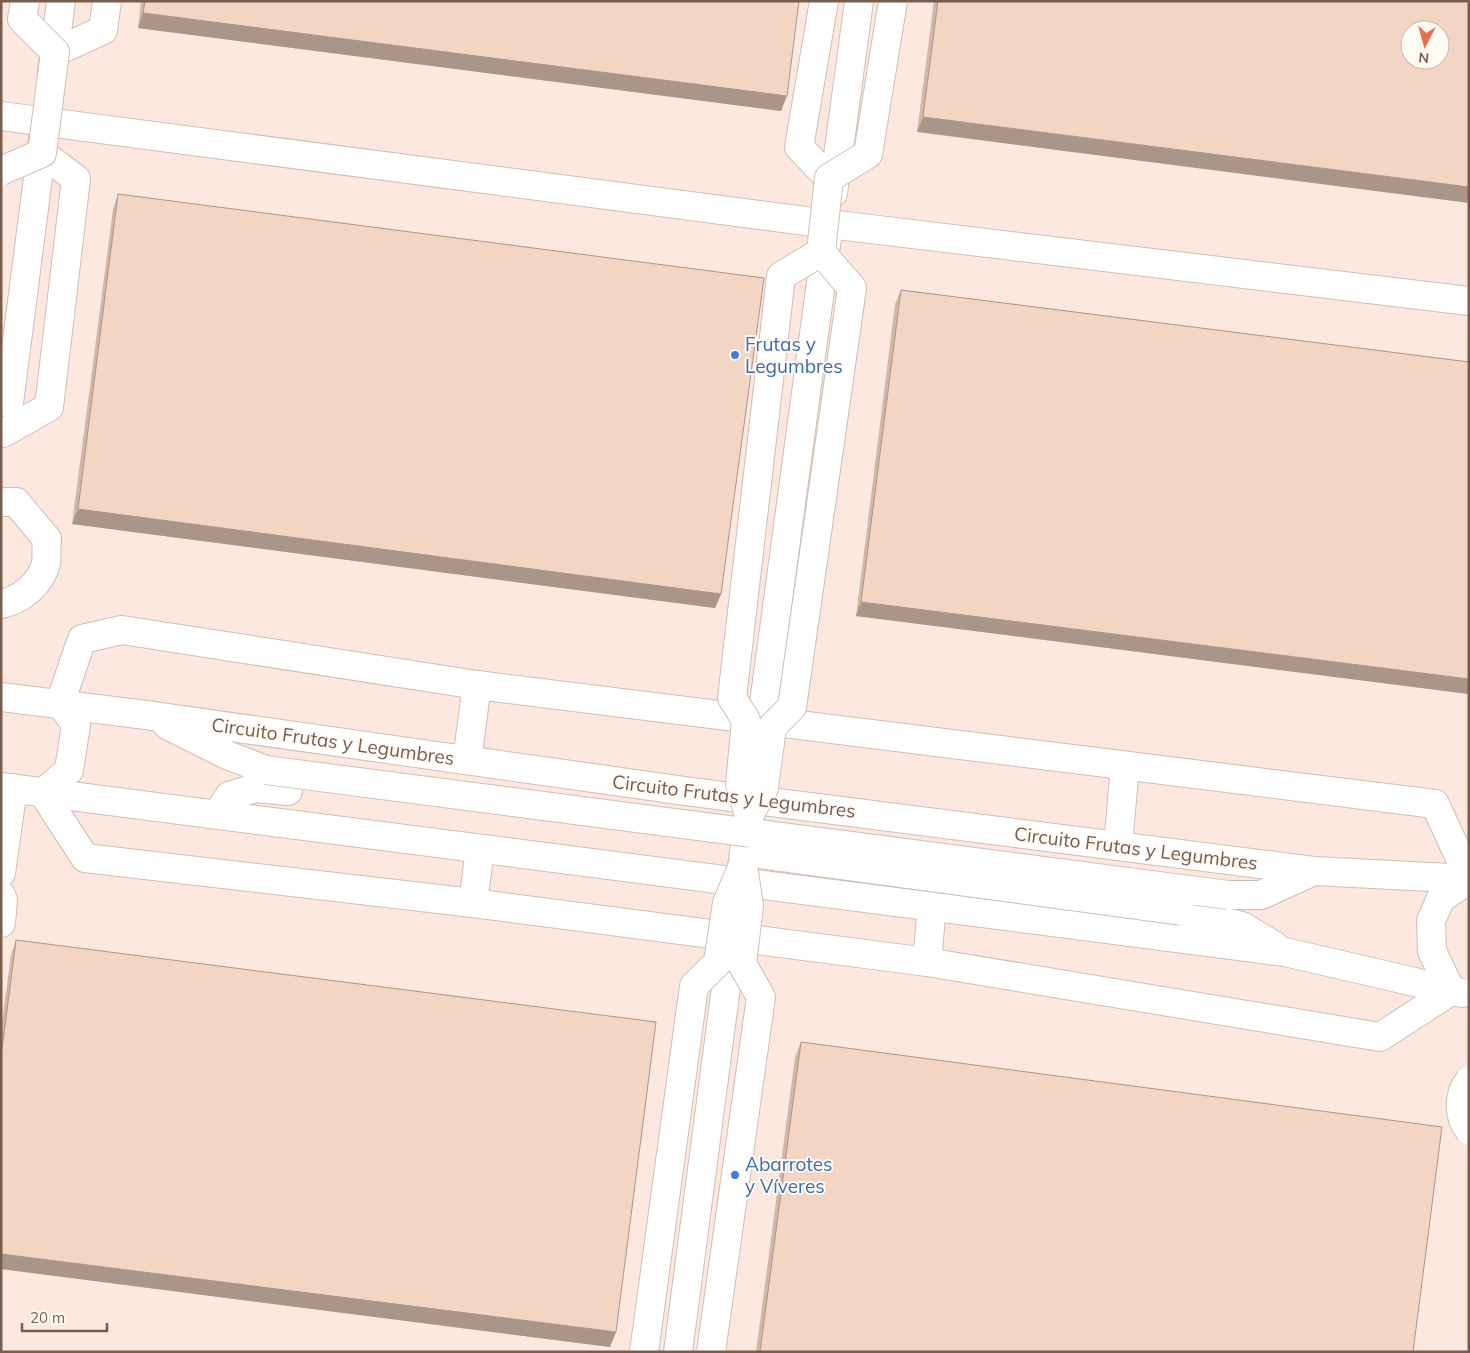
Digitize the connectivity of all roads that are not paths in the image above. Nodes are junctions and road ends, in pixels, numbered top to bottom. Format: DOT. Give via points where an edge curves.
graph roads {
  1 [pos="25,1"];
  2 [pos="61,1"];
  3 [pos="107,1"];
  4 [pos="824,1"];
  5 [pos="859,1"];
  6 [pos="893,1"];
  7 [pos="55,52"];
  8 [pos="1,116"];
  9 [pos="45,122"];
  10 [pos="42,153"];
  11 [pos="1,171"];
  12 [pos="829,178"];
  13 [pos="829,224"];
  14 [pos="821,252"];
  15 [pos="1469,301"];
  16 [pos="8,403"];
  17 [pos="2,436"];
  18 [pos="8,502"];
  19 [pos="1,604"];
  20 [pos="477,685"];
  21 [pos="1,697"];
  22 [pos="60,703"];
  23 [pos="146,715"];
  24 [pos="761,722"];
  25 [pos="468,760"];
  26 [pos="1126,766"];
  27 [pos="7,788"];
  28 [pos="43,793"];
  29 [pos="218,815"];
  30 [pos="745,841"];
  31 [pos="1118,846"];
  32 [pos="480,848"];
  33 [pos="1314,871"];
  34 [pos="1,873"];
  35 [pos="1469,879"];
  36 [pos="1,895"];
  37 [pos="473,903"];
  38 [pos="932,906"];
  39 [pos="1,923"];
  40 [pos="733,937"];
  41 [pos="1285,952"];
  42 [pos="927,962"];
  43 [pos="1460,993"];
  44 [pos="1469,1081"];
  45 [pos="1469,1112"];
  46 [pos="1469,1130"];
  47 [pos="644,1352"];
  48 [pos="678,1352"];
  49 [pos="711,1352"];
  1 -- 7 [label="street, bridge" via="22,19"];
  2 -- 9 [label="street"];
  3 -- 7 [label="street" via="103,30"];
  4 -- 12 [label="street" via="799,147"];
  5 -- 13 [label="street"];
  6 -- 12 [label="street, bridge" via="868,154"];
  7 -- 10 [label="street, bridge"];
  8 -- 9 [label="street"];
  9 -- 13 [label="street"];
  9 -- 16 [label="street"];
  10 -- 11 [label="street, bridge"];
  10 -- 17 [label="street" via="76,179 49,407"];
  12 -- 14 [label="street, bridge"];
  13 -- 15 [label="street"];
  13 -- 24 [label="street"];
  14 -- 30 [label="street, bridge" via="852,288 792,707 772,727 764,788"];
  14 -- 30 [label="street, bridge" via="781,276 732,698 746,720 740,784"];
  18 -- 19 [label="street" via="46,538 46,564 35,584 15,602"];
  20 -- 22 [label="street" via="122,630 82,639"];
  20 -- 24 [label="street"];
  20 -- 25 [label="street"];
  21 -- 22 [label="street, Circuito Frutas y Legumbres"];
  22 -- 23 [label="street, Circuito Frutas y Legumbres"];
  22 -- 28 [label="street" via="76,725 69,770"];
  23 -- 25 [label="street, Circuito Frutas y Legumbres"];
  23 -- 30 [label="street, bridge" via="266,770"];
  24 -- 26 [label="street"];
  24 -- 30 [label="street"];
  25 -- 30 [label="street, Circuito Frutas y Legumbres"];
  26 -- 31 [label="street"];
  26 -- 35 [label="street" via="1435,804"];
  27 -- 28 [label="street"];
  27 -- 34 [label="street"];
  28 -- 29 [label="street"];
  28 -- 37 [label="street" via="85,858"];
  29 -- 30 [label="street" via="229,796 256,788"];
  29 -- 32 [label="street"];
  30 -- 31 [label="street, Circuito Frutas y Legumbres"];
  30 -- 32 [label="street"];
  30 -- 33 [label="street, bridge" via="1228,895 1261,894"];
  30 -- 38 [label="street"];
  30 -- 40 [label="street"];
  30 -- 41 [label="street, bridge" via="1181,911 1242,926"];
  30 -- 47 [label="street, bridge" via="727,903 718,962 694,986"];
  30 -- 49 [label="street, bridge" via="750,906 742,964 761,997"];
  31 -- 33 [label="street, Circuito Frutas y Legumbres"];
  32 -- 37 [label="street"];
  33 -- 35 [label="street, Circuito Frutas y Legumbres"];
  35 -- 43 [label="street" via="1441,898 1431,921 1432,952"];
  36 -- 39 [label="street"];
  37 -- 40 [label="street"];
  38 -- 41 [label="street"];
  38 -- 42 [label="street"];
  40 -- 42 [label="street"];
  40 -- 48 [label="street"];
  41 -- 43 [label="street"];
  42 -- 43 [label="street" via="1380,1037"];
  44 -- 45 [label="street"];
  44 -- 46 [label="street, bridge" via="1460,1105 1464,1124"];
}
